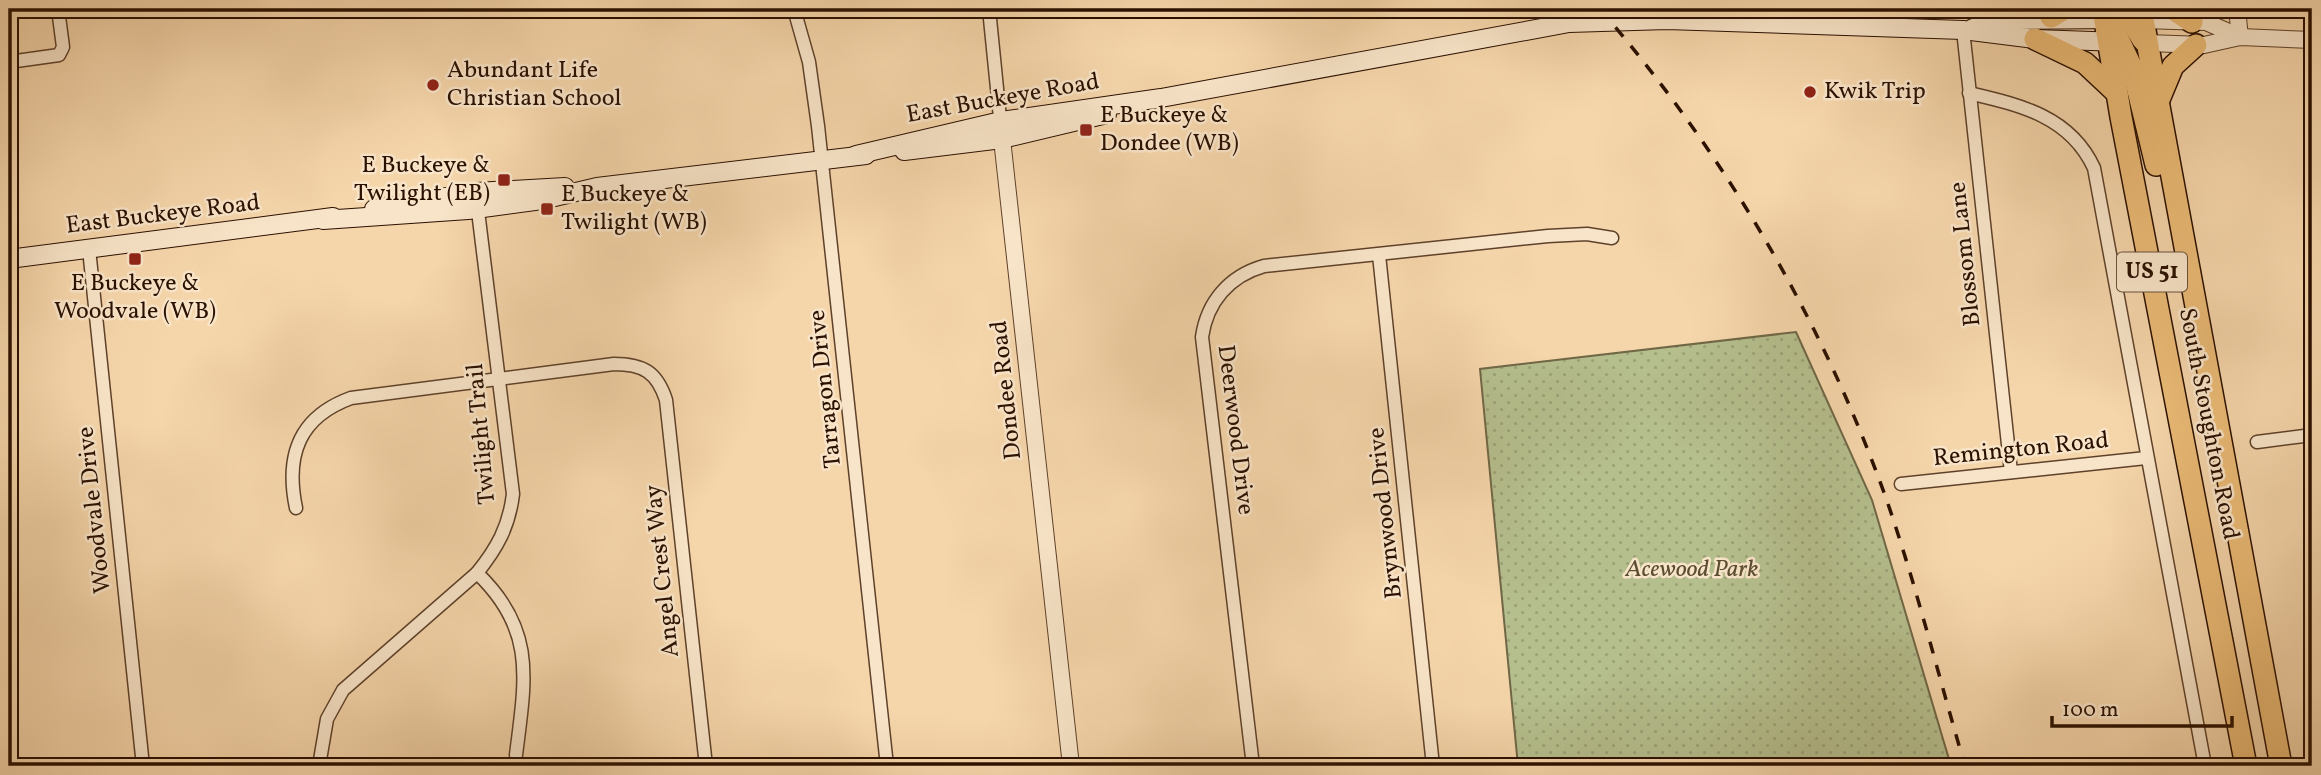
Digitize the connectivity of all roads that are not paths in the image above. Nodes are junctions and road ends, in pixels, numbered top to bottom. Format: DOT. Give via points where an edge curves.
graph roads {
  1 [pos="58,9"];
  2 [pos="794,9"];
  3 [pos="989,9"];
  4 [pos="2173,9"];
  5 [pos="2237,9"];
  6 [pos="2057,13"];
  7 [pos="2124,14"];
  8 [pos="1666,15"];
  9 [pos="2192,22"];
  10 [pos="1963,30"];
  11 [pos="2241,37"];
  12 [pos="2035,39"];
  13 [pos="2312,40"];
  14 [pos="2115,42"];
  15 [pos="2147,43"];
  16 [pos="2196,45"];
  17 [pos="9,62"];
  18 [pos="1969,93"];
  19 [pos="2117,93"];
  20 [pos="2158,102"];
  21 [pos="1001,130"];
  22 [pos="821,159"];
  23 [pos="477,200"];
  24 [pos="1612,238"];
  25 [pos="89,249"];
  26 [pos="1379,255"];
  27 [pos="9,259"];
  28 [pos="2202,339"];
  29 [pos="500,378"];
  30 [pos="2312,435"];
  31 [pos="2258,442"];
  32 [pos="2146,458"];
  33 [pos="2011,472"];
  34 [pos="1901,484"];
  35 [pos="296,508"];
  36 [pos="477,573"];
  37 [pos="516,755"];
  38 [pos="143,766"];
  39 [pos="319,766"];
  40 [pos="706,766"];
  41 [pos="887,766"];
  42 [pos="1071,766"];
  43 [pos="1253,766"];
  44 [pos="1433,766"];
  45 [pos="2205,766"];
  46 [pos="2246,766"];
  47 [pos="2281,766"];
  1 -- 17 [label="street" via="63,51 48,59"];
  2 -- 22 [label="street, Tarragon Drive" via="809,62"];
  3 -- 21 [label="street, Dondee Road"];
  4 -- 9 [label="main road"];
  5 -- 11 [label="street"];
  6 -- 7 [label="main road, East Buckeye Road"];
  6 -- 10 [label="main road, East Buckeye Road"];
  7 -- 9 [label="street"];
  7 -- 14 [label="main road"];
  7 -- 15 [label="main road, South Stoughton Road / US 51"];
  8 -- 10 [label="main road, East Buckeye Road"];
  8 -- 21 [label="main road, East Buckeye Road" via="1569,23"];
  9 -- 11 [label="street" via="2206,22"];
  10 -- 12 [label="main road, East Buckeye Road"];
  10 -- 18 [label="street, Blossom Lane"];
  11 -- 13 [label="street"];
  11 -- 16 [label="street"];
  12 -- 14 [label="main road, East Buckeye Road"];
  12 -- 19 [label="main road" via="2085,63"];
  14 -- 15 [label="main road, East Buckeye Road"];
  14 -- 19 [label="main road, South Stoughton Road / US 51"];
  14 -- 28 [label="main road" via="2142,103 2167,218"];
  15 -- 16 [label="street"];
  15 -- 20 [label="main road, South Stoughton Road / US 51"];
  16 -- 20 [label="main road" via="2173,66"];
  18 -- 32 [label="street" via="2051,120 2066,128 2086,151 2106,227"];
  18 -- 33 [label="street, Blossom Lane"];
  19 -- 46 [label="main road, South Stoughton Road / US 51"];
  20 -- 28 [label="main road, South Stoughton Road / US 51"];
  21 -- 22 [label="main road, East Buckeye Road"];
  21 -- 42 [label="street, Dondee Road"];
  22 -- 23 [label="main road, East Buckeye Road" via="597,187 542,200"];
  22 -- 41 [label="street, Tarragon Drive"];
  23 -- 25 [label="main road, East Buckeye Road" via="374,219 323,220"];
  23 -- 29 [label="street, Twilight Trail"];
  24 -- 26 [label="street, Deerwood Drive" via="1548,236"];
  25 -- 27 [label="main road, East Buckeye Road"];
  25 -- 38 [label="street, Woodvale Drive"];
  26 -- 43 [label="street, Deerwood Drive" via="1254,269 1221,293 1203,327"];
  26 -- 44 [label="street, Brynwood Drive"];
  28 -- 47 [label="main road, South Stoughton Road / US 51"];
  29 -- 35 [label="street" via="351,398 319,412 297,447 292,489"];
  29 -- 36 [label="street, Twilight Trail" via="512,504 503,538"];
  29 -- 40 [label="street, Angel Crest Way" via="614,363 631,364 654,374 666,400"];
  30 -- 31 [label="street"];
  32 -- 33 [label="street, Remington Road"];
  32 -- 45 [label="street"];
  33 -- 34 [label="street, Remington Road"];
  36 -- 37 [label="street" via="516,625 523,650 526,682"];
  36 -- 39 [label="street, Twilight Trail" via="343,690 327,719"];
}
